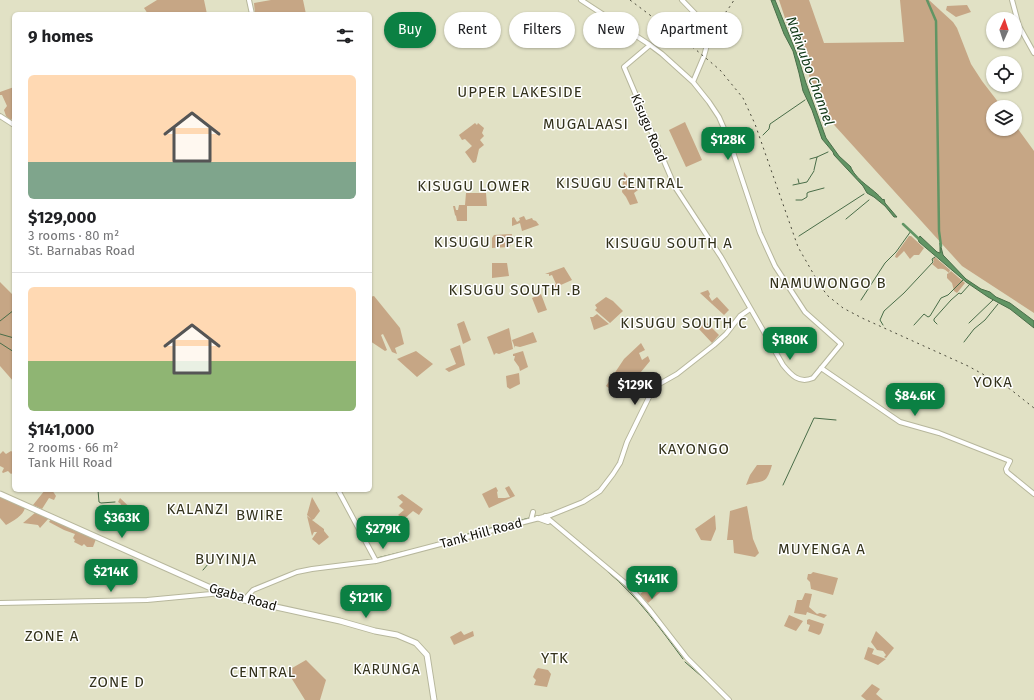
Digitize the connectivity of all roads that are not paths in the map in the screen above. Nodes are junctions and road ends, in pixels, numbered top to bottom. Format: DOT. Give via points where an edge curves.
graph roads {
  1 [pos="249,0"];
  2 [pos="581,0"];
  3 [pos="682,0"];
  4 [pos="690,0"];
  5 [pos="1012,0"];
  6 [pos="686,4"];
  7 [pos="252,12"];
  8 [pos="647,43"];
  9 [pos="647,48"];
  10 [pos="654,48"];
  11 [pos="1034,53"];
  12 [pos="693,82"];
  13 [pos="0,116"];
  14 [pos="12,125"];
  15 [pos="750,309"];
  16 [pos="821,368"];
  17 [pos="339,492"];
  18 [pos="0,494"];
  19 [pos="1034,494"];
  20 [pos="533,512"];
  21 [pos="538,518"];
  22 [pos="553,524"];
  23 [pos="376,561"];
  24 [pos="222,593"];
  25 [pos="244,600"];
  26 [pos="0,603"];
  27 [pos="434,700"];
  28 [pos="729,700"];
  1 -- 7 [label="street"];
  2 -- 8 [label="street"];
  3 -- 6 [label="street"];
  4 -- 6 [label="street"];
  5 -- 11 [label="street" via="1019,26"];
  6 -- 12 [label="street" via="711,30"];
  9 -- 15 [label="street, Kisugu Road" via="624,67 675,187 721,256"];
  10 -- 12 [label="street"];
  12 -- 16 [label="street, Kisugu Road" via="719,117 760,233 775,266 805,312 841,344"];
  13 -- 14 [label="street"];
  15 -- 16 [label="street, Kisugu Road" via="772,349 790,373 799,379 808,380"];
  15 -- 21 [label="street, Tank Hill Road" via="740,316 714,345 677,374 656,384 627,442 620,463 600,491 574,506"];
  16 -- 19 [label="street" via="900,422 939,433 1010,461 1007,472"];
  17 -- 23 [label="street"];
  18 -- 24 [label="main road, Ggaba Road"];
  20 -- 21 [label="street"];
  21 -- 22 [label="street"];
  21 -- 22 [label="street"];
  21 -- 23 [label="street, Tank Hill Road"];
  22 -- 28 [label="street" via="630,587 687,658"];
  23 -- 25 [label="street, Tank Hill Road" via="297,572 253,590"];
  24 -- 25 [label="main road, Ggaba Road"];
  24 -- 26 [label="street" via="146,600"];
  25 -- 27 [label="main road, Ggaba Road" via="397,635 416,643 427,655"];
}
